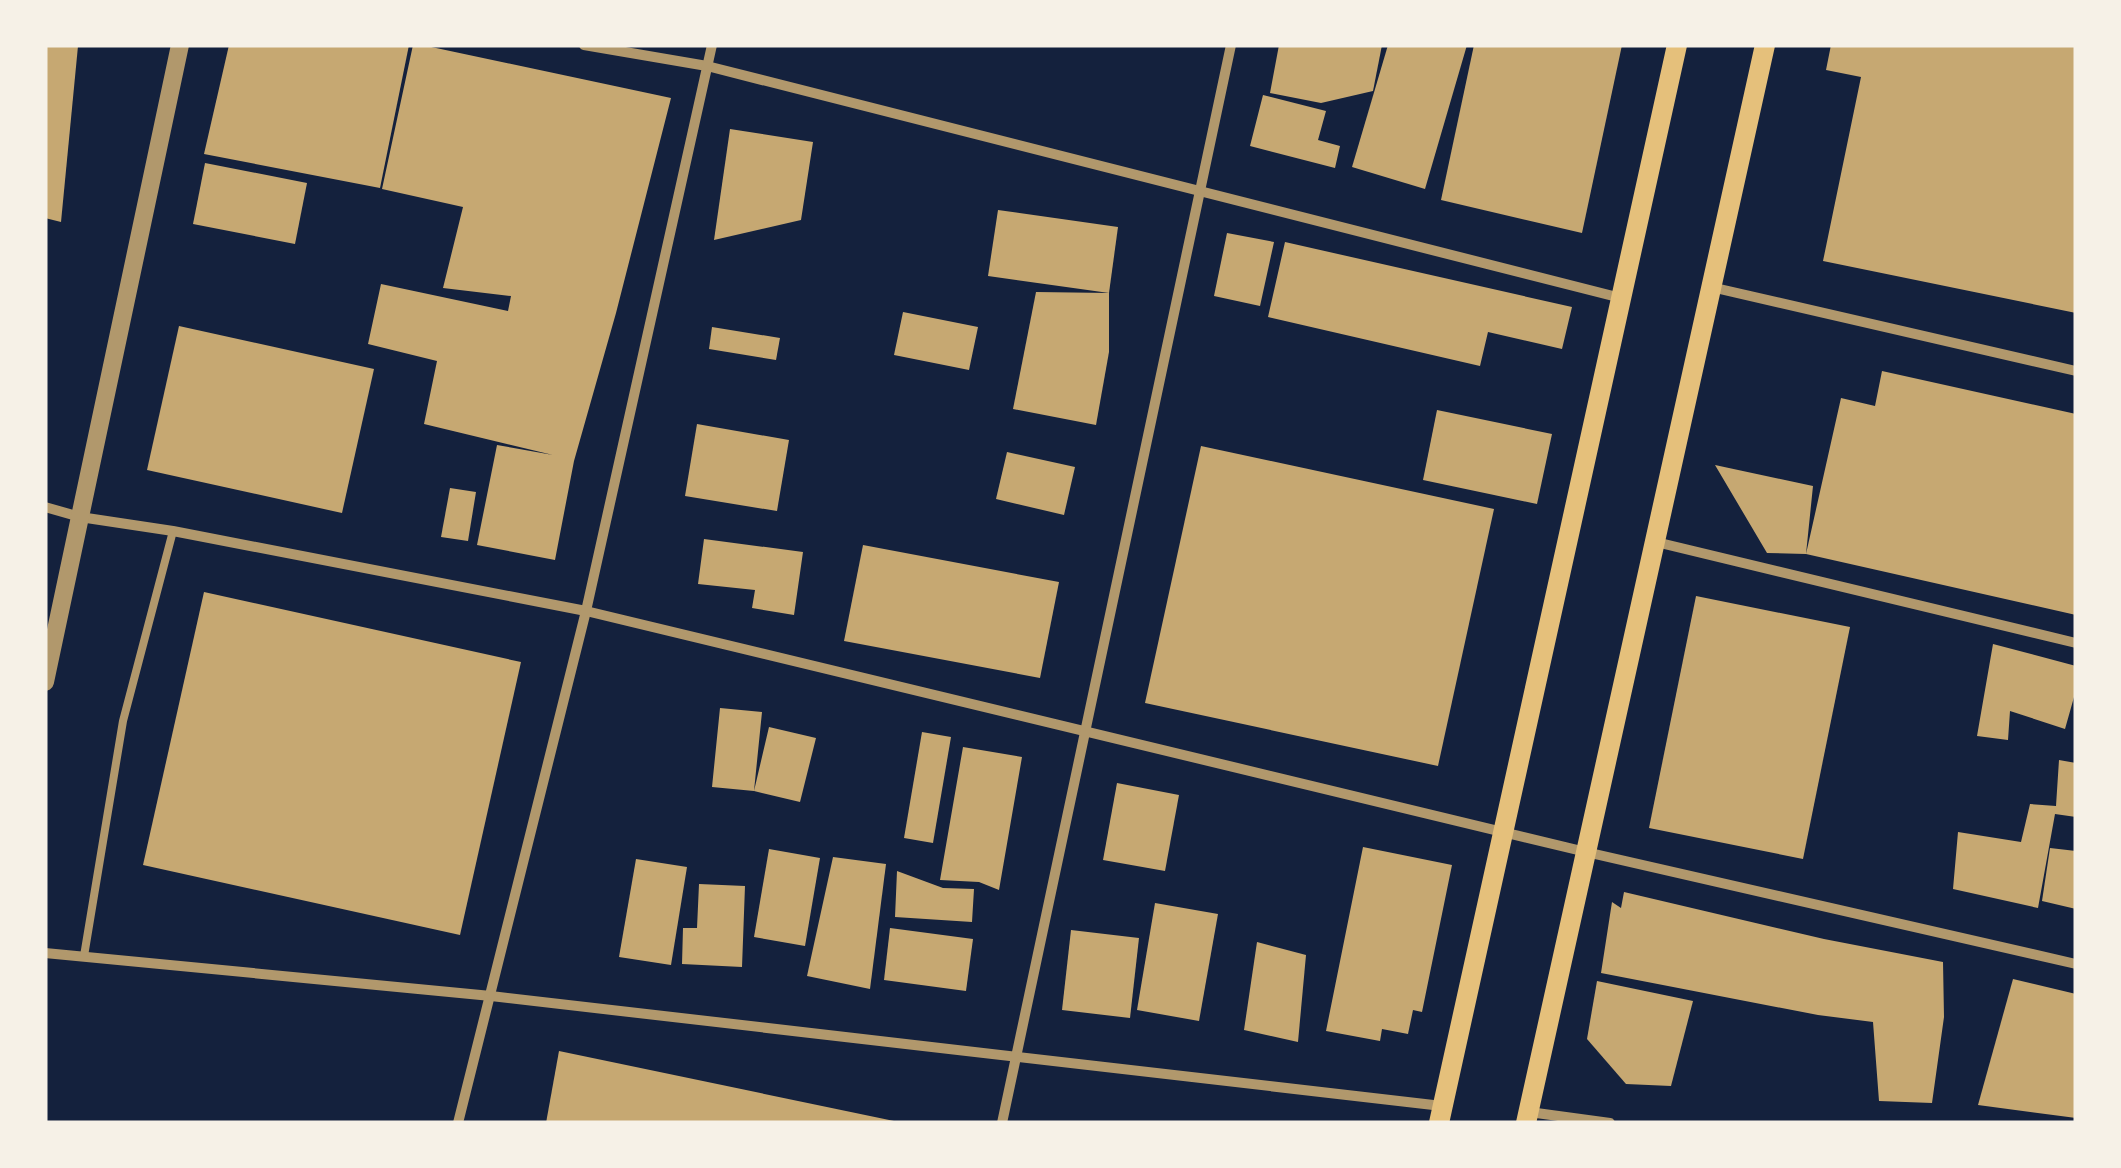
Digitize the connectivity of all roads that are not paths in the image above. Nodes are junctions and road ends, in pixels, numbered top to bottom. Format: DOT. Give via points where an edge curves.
graph roads {
  1 [pos="180,45"];
  2 [pos="584,45"];
  3 [pos="712,45"];
  4 [pos="1231,45"];
  5 [pos="1678,45"];
  6 [pos="1765,45"];
  7 [pos="706,66"];
  8 [pos="1199,191"];
  9 [pos="1712,287"];
  10 [pos="1621,298"];
  11 [pos="2076,371"];
  12 [pos="45,507"];
  13 [pos="80,516"];
  14 [pos="174,531"];
  15 [pos="1655,542"];
  16 [pos="586,611"];
  17 [pos="2076,643"];
  18 [pos="45,682"];
  19 [pos="1084,731"];
  20 [pos="1504,832"];
  21 [pos="1586,852"];
  22 [pos="45,953"];
  23 [pos="84,956"];
  24 [pos="2076,964"];
  25 [pos="491,996"];
  26 [pos="1015,1056"];
  27 [pos="1441,1114"];
  28 [pos="1528,1118"];
  29 [pos="458,1123"];
  30 [pos="1002,1123"];
  31 [pos="1610,1123"];
  1 -- 13 [label="street"];
  2 -- 7 [label="street"];
  3 -- 7 [label="street"];
  4 -- 8 [label="street"];
  5 -- 10 [label="main road"];
  6 -- 9 [label="main road"];
  7 -- 8 [label="street"];
  7 -- 16 [label="street"];
  8 -- 10 [label="street"];
  8 -- 19 [label="street"];
  9 -- 11 [label="street"];
  9 -- 15 [label="main road"];
  10 -- 20 [label="main road"];
  12 -- 13 [label="street"];
  13 -- 14 [label="street"];
  13 -- 18 [label="street"];
  14 -- 16 [label="street"];
  14 -- 23 [label="lane" via="123,721"];
  15 -- 17 [label="street"];
  15 -- 21 [label="main road"];
  16 -- 19 [label="street"];
  16 -- 25 [label="street"];
  19 -- 20 [label="street"];
  19 -- 26 [label="street"];
  20 -- 21 [label="street"];
  20 -- 27 [label="main road"];
  21 -- 24 [label="street"];
  21 -- 28 [label="main road"];
  22 -- 23 [label="street"];
  23 -- 25 [label="street"];
  25 -- 26 [label="street"];
  25 -- 29 [label="street"];
  26 -- 27 [label="street"];
  26 -- 30 [label="street"];
  28 -- 31 [label="street"];
}
